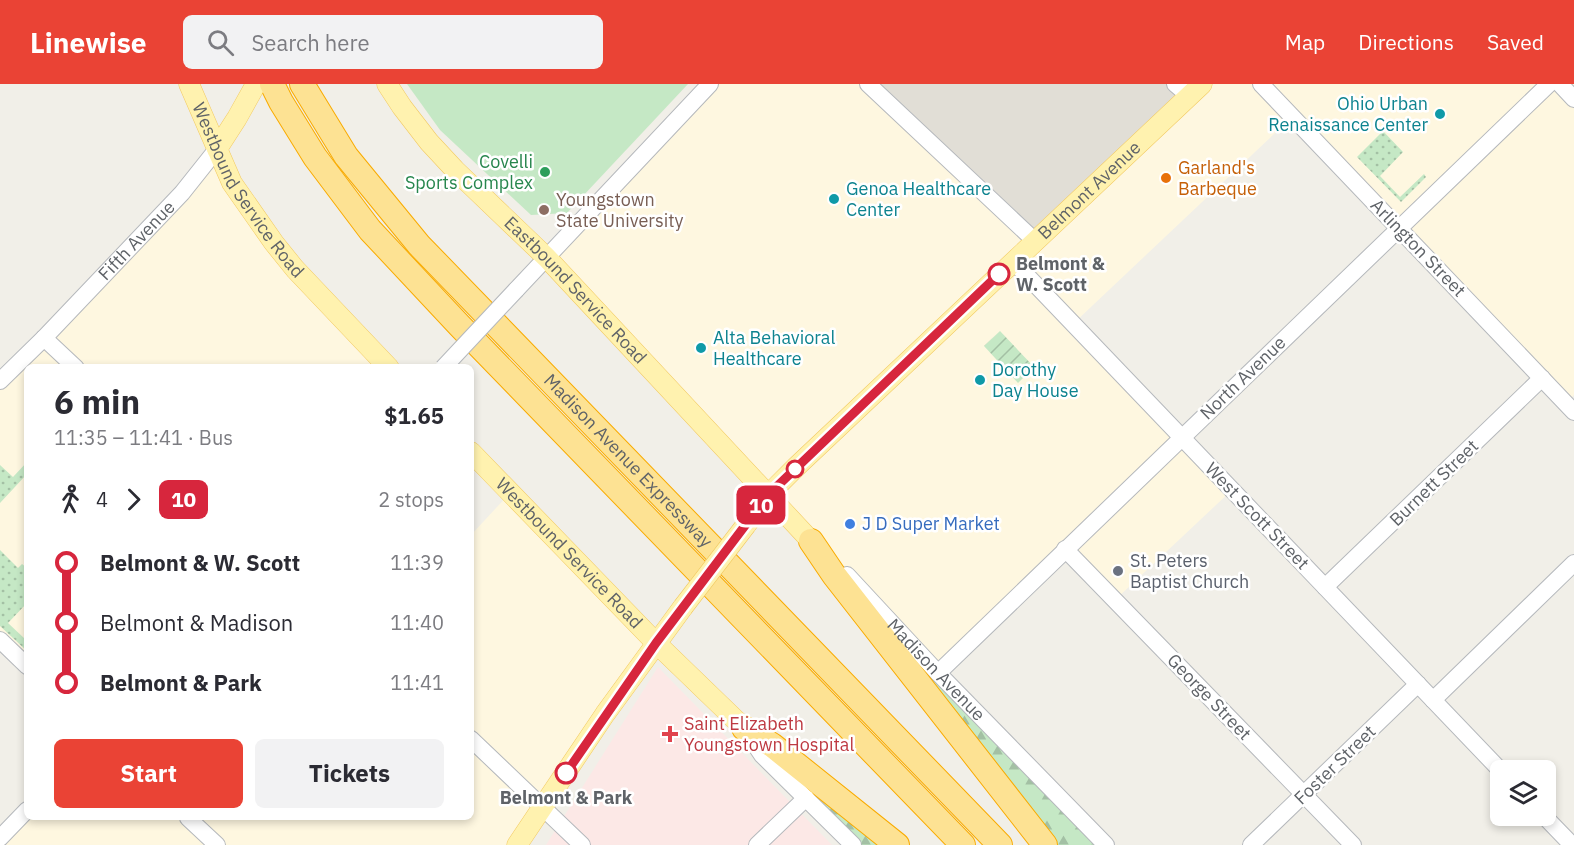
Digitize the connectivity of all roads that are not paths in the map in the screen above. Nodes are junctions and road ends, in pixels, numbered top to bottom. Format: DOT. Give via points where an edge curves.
graph roads {
  1 [pos="189,84"];
  2 [pos="256,84"];
  3 [pos="272,84"];
  4 [pos="302,84"];
  5 [pos="387,84"];
  6 [pos="710,84"];
  7 [pos="868,84"];
  8 [pos="1261,84"];
  9 [pos="1549,84"];
  10 [pos="1560,84"];
  11 [pos="1189,88"];
  12 [pos="1574,99"];
  13 [pos="217,149"];
  14 [pos="1399,228"];
  15 [pos="1035,241"];
  16 [pos="547,258"];
  17 [pos="1013,261"];
  18 [pos="44,338"];
  19 [pos="72,364"];
  20 [pos="385,364"];
  21 [pos="447,364"];
  22 [pos="1542,378"];
  23 [pos="0,381"];
  24 [pos="1574,412"];
  25 [pos="1182,437"];
  26 [pos="474,455"];
  27 [pos="769,494"];
  28 [pos="812,541"];
  29 [pos="1065,549"];
  30 [pos="1574,563"];
  31 [pos="1325,587"];
  32 [pos="0,640"];
  33 [pos="656,643"];
  34 [pos="24,663"];
  35 [pos="938,673"];
  36 [pos="1418,684"];
  37 [pos="1433,700"];
  38 [pos="744,728"];
  39 [pos="474,742"];
  40 [pos="1490,760"];
  41 [pos="814,792"];
  42 [pos="1304,795"];
  43 [pos="543,807"];
  44 [pos="24,813"];
  45 [pos="190,820"];
  46 [pos="1554,826"];
  47 [pos="0,838"];
  48 [pos="217,845"];
  49 [pos="517,845"];
  50 [pos="582,845"];
  51 [pos="757,845"];
  52 [pos="853,845"];
  53 [pos="897,845"];
  54 [pos="963,845"];
  55 [pos="1000,845"];
  56 [pos="1045,845"];
  57 [pos="1106,845"];
  58 [pos="1251,845"];
  59 [pos="1353,845"];
  60 [pos="1572,845"];
  1 -- 13 [label="main road, Westbound Service Road"];
  2 -- 13 [label="main road, Fifth Avenue"];
  3 -- 54 [label="highway, Madison Avenue Expressway" via="315,157 370,230"];
  4 -- 55 [label="highway, Madison Avenue Expressway" via="346,156 419,246"];
  5 -- 16 [label="main road, Eastbound Service Road" via="448,163"];
  6 -- 16 [label="street"];
  7 -- 15 [label="street"];
  8 -- 14 [label="street, Arlington Street"];
  9 -- 14 [label="street, North Avenue"];
  10 -- 12 [label="street"];
  11 -- 15 [label="main road, Belmont Avenue"];
  13 -- 18 [label="street, Fifth Avenue" via="190,184"];
  13 -- 20 [label="main road, Westbound Service Road" via="232,183 274,243"];
  14 -- 22 [label="street, Arlington Street"];
  14 -- 25 [label="street, North Avenue"];
  15 -- 17 [label="main road, Belmont Avenue"];
  16 -- 21 [label="street, bridge"];
  16 -- 27 [label="main road, Eastbound Service Road"];
  17 -- 25 [label="street, West Scott Street"];
  17 -- 27 [label="main road, Belmont Avenue"];
  18 -- 19 [label="street"];
  18 -- 23 [label="street, Fifth Avenue"];
  22 -- 24 [label="street, Arlington Street"];
  22 -- 31 [label="street, Burnett Street"];
  25 -- 29 [label="street, North Avenue"];
  25 -- 31 [label="street, West Scott Street"];
  26 -- 33 [label="main road, Westbound Service Road"];
  27 -- 28 [label="main road, Madison Avenue"];
  27 -- 33 [label="main road, Belmont Avenue, bridge"];
  28 -- 35 [label="street, Madison Avenue"];
  28 -- 56 [label="highway" via="834,576"];
  29 -- 35 [label="street, North Avenue"];
  29 -- 42 [label="street, George Street"];
  30 -- 37 [label="street"];
  31 -- 36 [label="street, West Scott Street"];
  32 -- 34 [label="street"];
  33 -- 38 [label="main road, Westbound Service Road"];
  33 -- 43 [label="main road, Belmont Avenue"];
  35 -- 57 [label="street, Madison Avenue"];
  36 -- 37 [label="street, West Scott Street"];
  36 -- 42 [label="street, Foster Street"];
  37 -- 40 [label="street, West Scott Street"];
  38 -- 41 [label="highway" via="772,745"];
  39 -- 43 [label="street"];
  41 -- 51 [label="street"];
  41 -- 52 [label="street"];
  41 -- 53 [label="highway"];
  42 -- 58 [label="street, Foster Street"];
  42 -- 59 [label="street, George Street"];
  43 -- 49 [label="main road, Belmont Avenue"];
  43 -- 50 [label="street"];
  44 -- 47 [label="street"];
  45 -- 48 [label="street"];
  46 -- 60 [label="street"];
}
